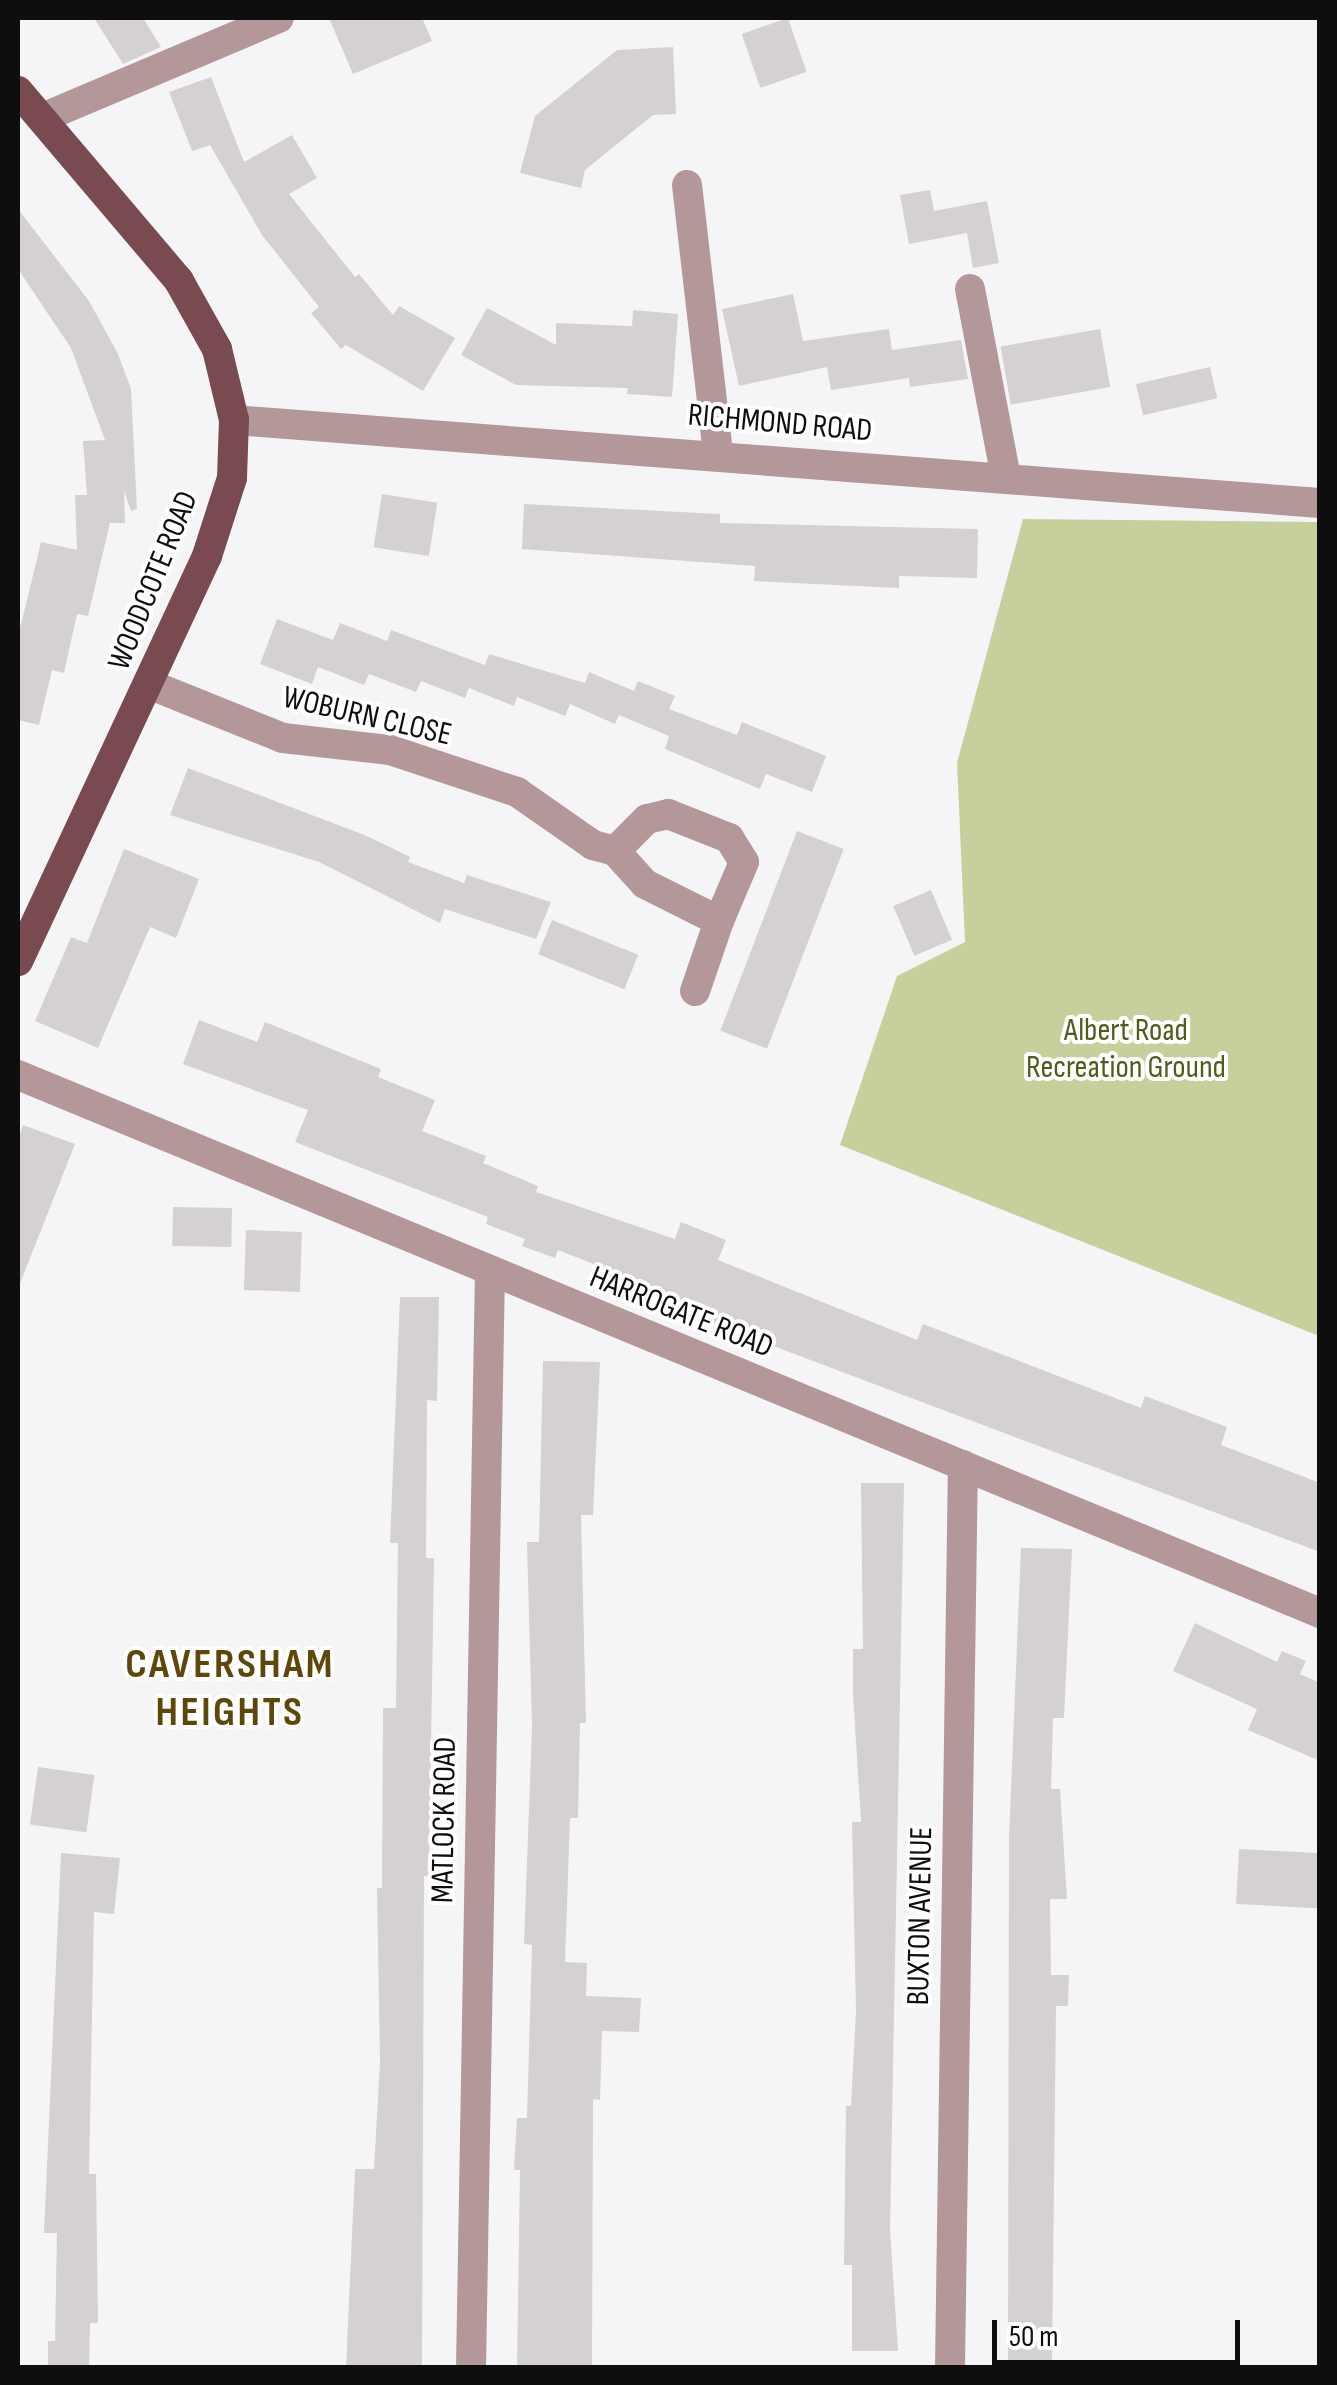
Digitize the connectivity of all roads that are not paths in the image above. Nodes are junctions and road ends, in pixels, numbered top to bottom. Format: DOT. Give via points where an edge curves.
graph roads {
  1 [pos="279,18"];
  2 [pos="18,91"];
  3 [pos="42,118"];
  4 [pos="687,185"];
  5 [pos="970,289"];
  6 [pos="234,420"];
  7 [pos="718,453"];
  8 [pos="1006,477"];
  9 [pos="1320,503"];
  10 [pos="152,685"];
  11 [pos="615,850"];
  12 [pos="719,920"];
  13 [pos="18,960"];
  14 [pos="695,991"];
  15 [pos="18,1075"];
  16 [pos="490,1273"];
  17 [pos="963,1465"];
  18 [pos="1320,1613"];
  19 [pos="471,2368"];
  20 [pos="950,2368"];
  1 -- 3 [label="street"];
  2 -- 3 [label="main road, WOODCOTE ROAD"];
  3 -- 6 [label="main road, WOODCOTE ROAD" via="179,280 218,348"];
  4 -- 7 [label="street"];
  5 -- 8 [label="street"];
  6 -- 7 [label="street, RICHMOND ROAD"];
  6 -- 10 [label="main road, WOODCOTE ROAD" via="232,478 208,556"];
  7 -- 8 [label="street, RICHMOND ROAD"];
  8 -- 9 [label="street, RICHMOND ROAD"];
  10 -- 11 [label="street, WOBURN CLOSE" via="283,738 390,750 517,792 593,845"];
  10 -- 13 [label="main road, WOODCOTE ROAD"];
  11 -- 12 [label="street, WOBURN CLOSE" via="644,884"];
  11 -- 12 [label="street" via="646,818 668,814 729,838 744,862"];
  12 -- 14 [label="street"];
  15 -- 16 [label="street, HARROGATE ROAD"];
  16 -- 17 [label="street, HARROGATE ROAD"];
  16 -- 19 [label="street, MATLOCK ROAD"];
  17 -- 18 [label="street, HARROGATE ROAD"];
  17 -- 20 [label="street, BUXTON AVENUE"];
}
